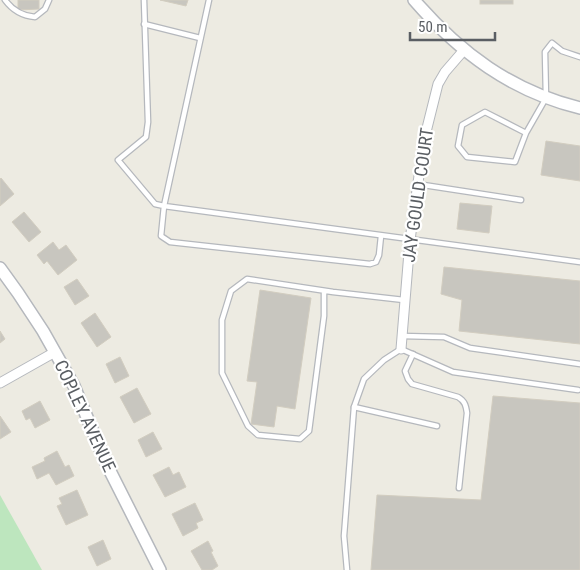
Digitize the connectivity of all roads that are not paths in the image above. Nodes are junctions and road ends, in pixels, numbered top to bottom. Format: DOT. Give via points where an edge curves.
graph roads {
  1 [pos="5,0"];
  2 [pos="49,0"];
  3 [pos="144,0"];
  4 [pos="208,0"];
  5 [pos="414,0"];
  6 [pos="144,24"];
  7 [pos="200,38"];
  8 [pos="464,50"];
  9 [pos="580,57"];
  10 [pos="546,98"];
  11 [pos="580,108"];
  12 [pos="526,134"];
  13 [pos="417,184"];
  14 [pos="521,200"];
  15 [pos="164,206"];
  16 [pos="381,236"];
  17 [pos="410,240"];
  18 [pos="580,262"];
  19 [pos="0,268"];
  20 [pos="324,291"];
  21 [pos="404,300"];
  22 [pos="402,336"];
  23 [pos="400,349"];
  24 [pos="55,352"];
  25 [pos="414,354"];
  26 [pos="580,364"];
  27 [pos="0,383"];
  28 [pos="578,390"];
  29 [pos="354,407"];
  30 [pos="438,426"];
  31 [pos="459,488"];
  32 [pos="160,570"];
  33 [pos="347,570"];
  1 -- 2 [label="lane" via="24,16 35,17 45,9"];
  3 -- 6 [label="lane"];
  4 -- 7 [label="lane"];
  5 -- 8 [label="street"];
  6 -- 7 [label="lane"];
  6 -- 15 [label="lane" via="146,136 118,160 155,204"];
  7 -- 15 [label="lane"];
  8 -- 10 [label="street" via="502,77"];
  8 -- 13 [label="street, JAY GOULD COURT" via="445,72 435,92"];
  9 -- 10 [label="lane" via="562,51 552,43 545,52"];
  10 -- 11 [label="street"];
  10 -- 12 [label="lane"];
  12 -- 12 [label="lane" via="485,112 462,125 458,146 467,157 516,162"];
  13 -- 14 [label="lane"];
  13 -- 17 [label="street, JAY GOULD COURT"];
  15 -- 16 [label="lane"];
  15 -- 16 [label="lane" via="161,236 170,242 370,264 376,262 379,255"];
  16 -- 17 [label="lane"];
  17 -- 18 [label="lane"];
  17 -- 21 [label="street, JAY GOULD COURT"];
  19 -- 24 [label="street, COPLEY AVENUE"];
  20 -- 20 [label="lane" via="247,279 231,291 222,320 222,373 248,426 258,435 300,438 309,431 324,316"];
  20 -- 21 [label="lane"];
  21 -- 22 [label="street, JAY GOULD COURT"];
  22 -- 23 [label="street, JAY GOULD COURT"];
  22 -- 26 [label="lane" via="444,337 470,348"];
  23 -- 25 [label="lane"];
  23 -- 29 [label="lane" via="364,379"];
  24 -- 27 [label="street"];
  24 -- 32 [label="street, COPLEY AVENUE" via="74,386 110,472"];
  25 -- 28 [label="lane" via="453,372"];
  25 -- 31 [label="lane" via="405,371 412,384 464,400 467,413"];
  29 -- 30 [label="lane"];
  29 -- 33 [label="lane" via="344,536"];
}
